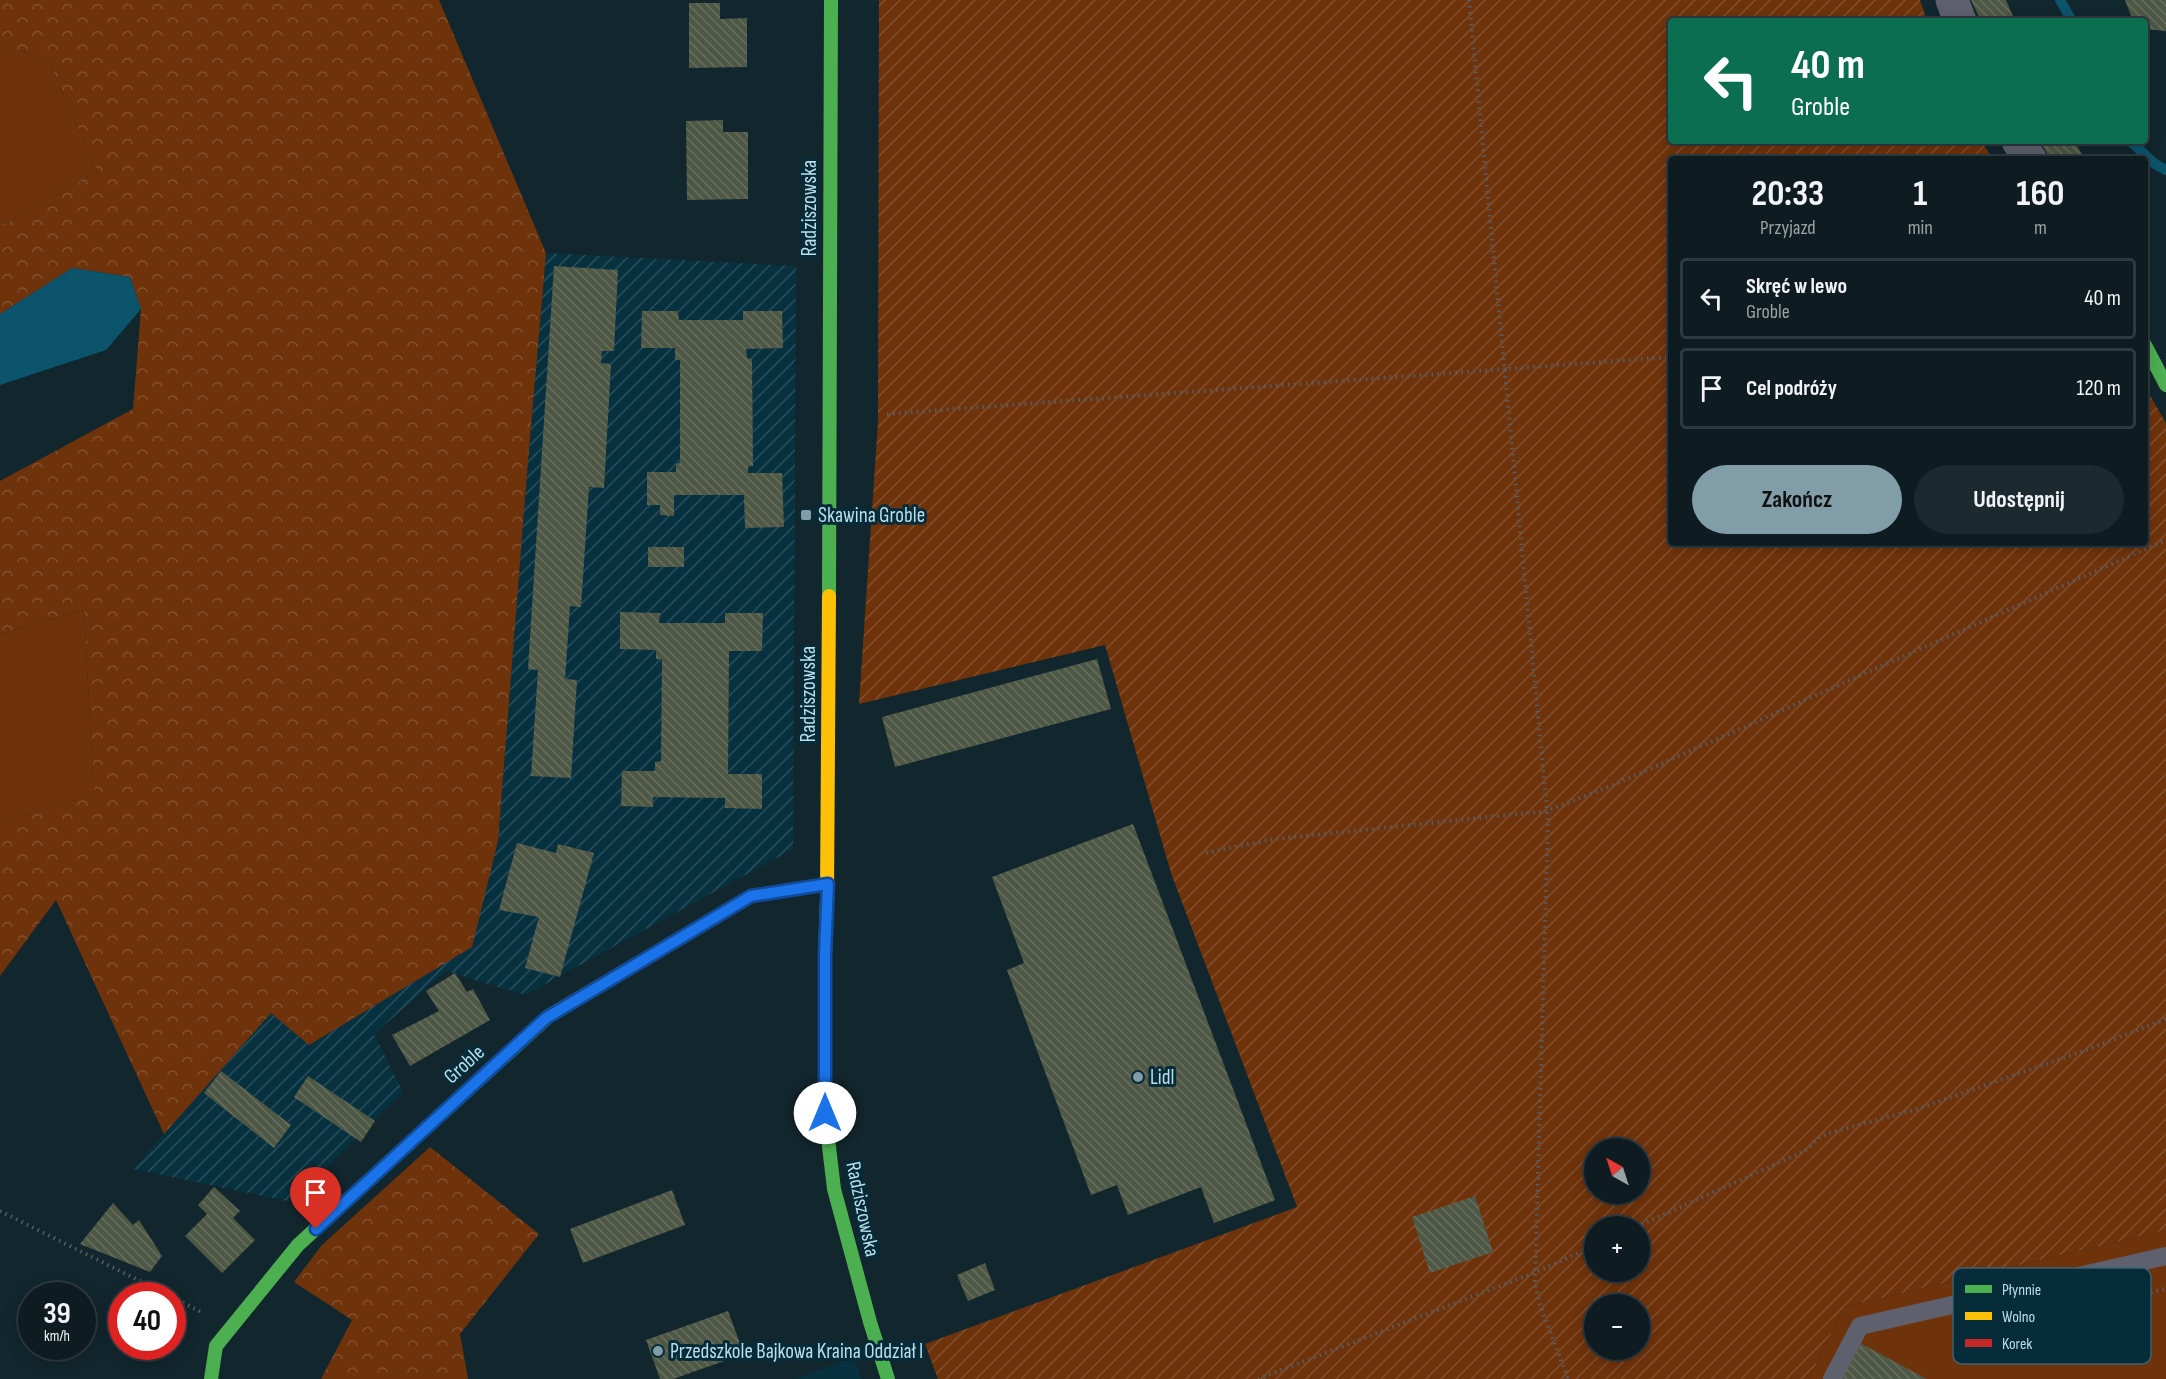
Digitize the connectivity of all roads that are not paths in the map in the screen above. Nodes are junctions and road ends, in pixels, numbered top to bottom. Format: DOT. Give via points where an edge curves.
graph roads {
  1 [pos="831,0"];
  2 [pos="1952,0"];
  3 [pos="1959,18"];
  4 [pos="2148,351"];
  5 [pos="2166,385"];
  6 [pos="828,884"];
  7 [pos="2166,1256"];
  8 [pos="2114,1268"];
  9 [pos="1953,1305"];
  10 [pos="211,1379"];
  11 [pos="888,1379"];
  12 [pos="1832,1379"];
  1 -- 6 [label="street, Radziszowska"];
  2 -- 3 [label="street"];
  4 -- 5 [label="street"];
  6 -- 10 [label="street, Groble" via="751,896 546,1018 298,1245 216,1346"];
  6 -- 11 [label="street, Radziszowska" via="825,1113 834,1189"];
  7 -- 8 [label="lane"];
  9 -- 12 [label="lane" via="1860,1326"];
}
